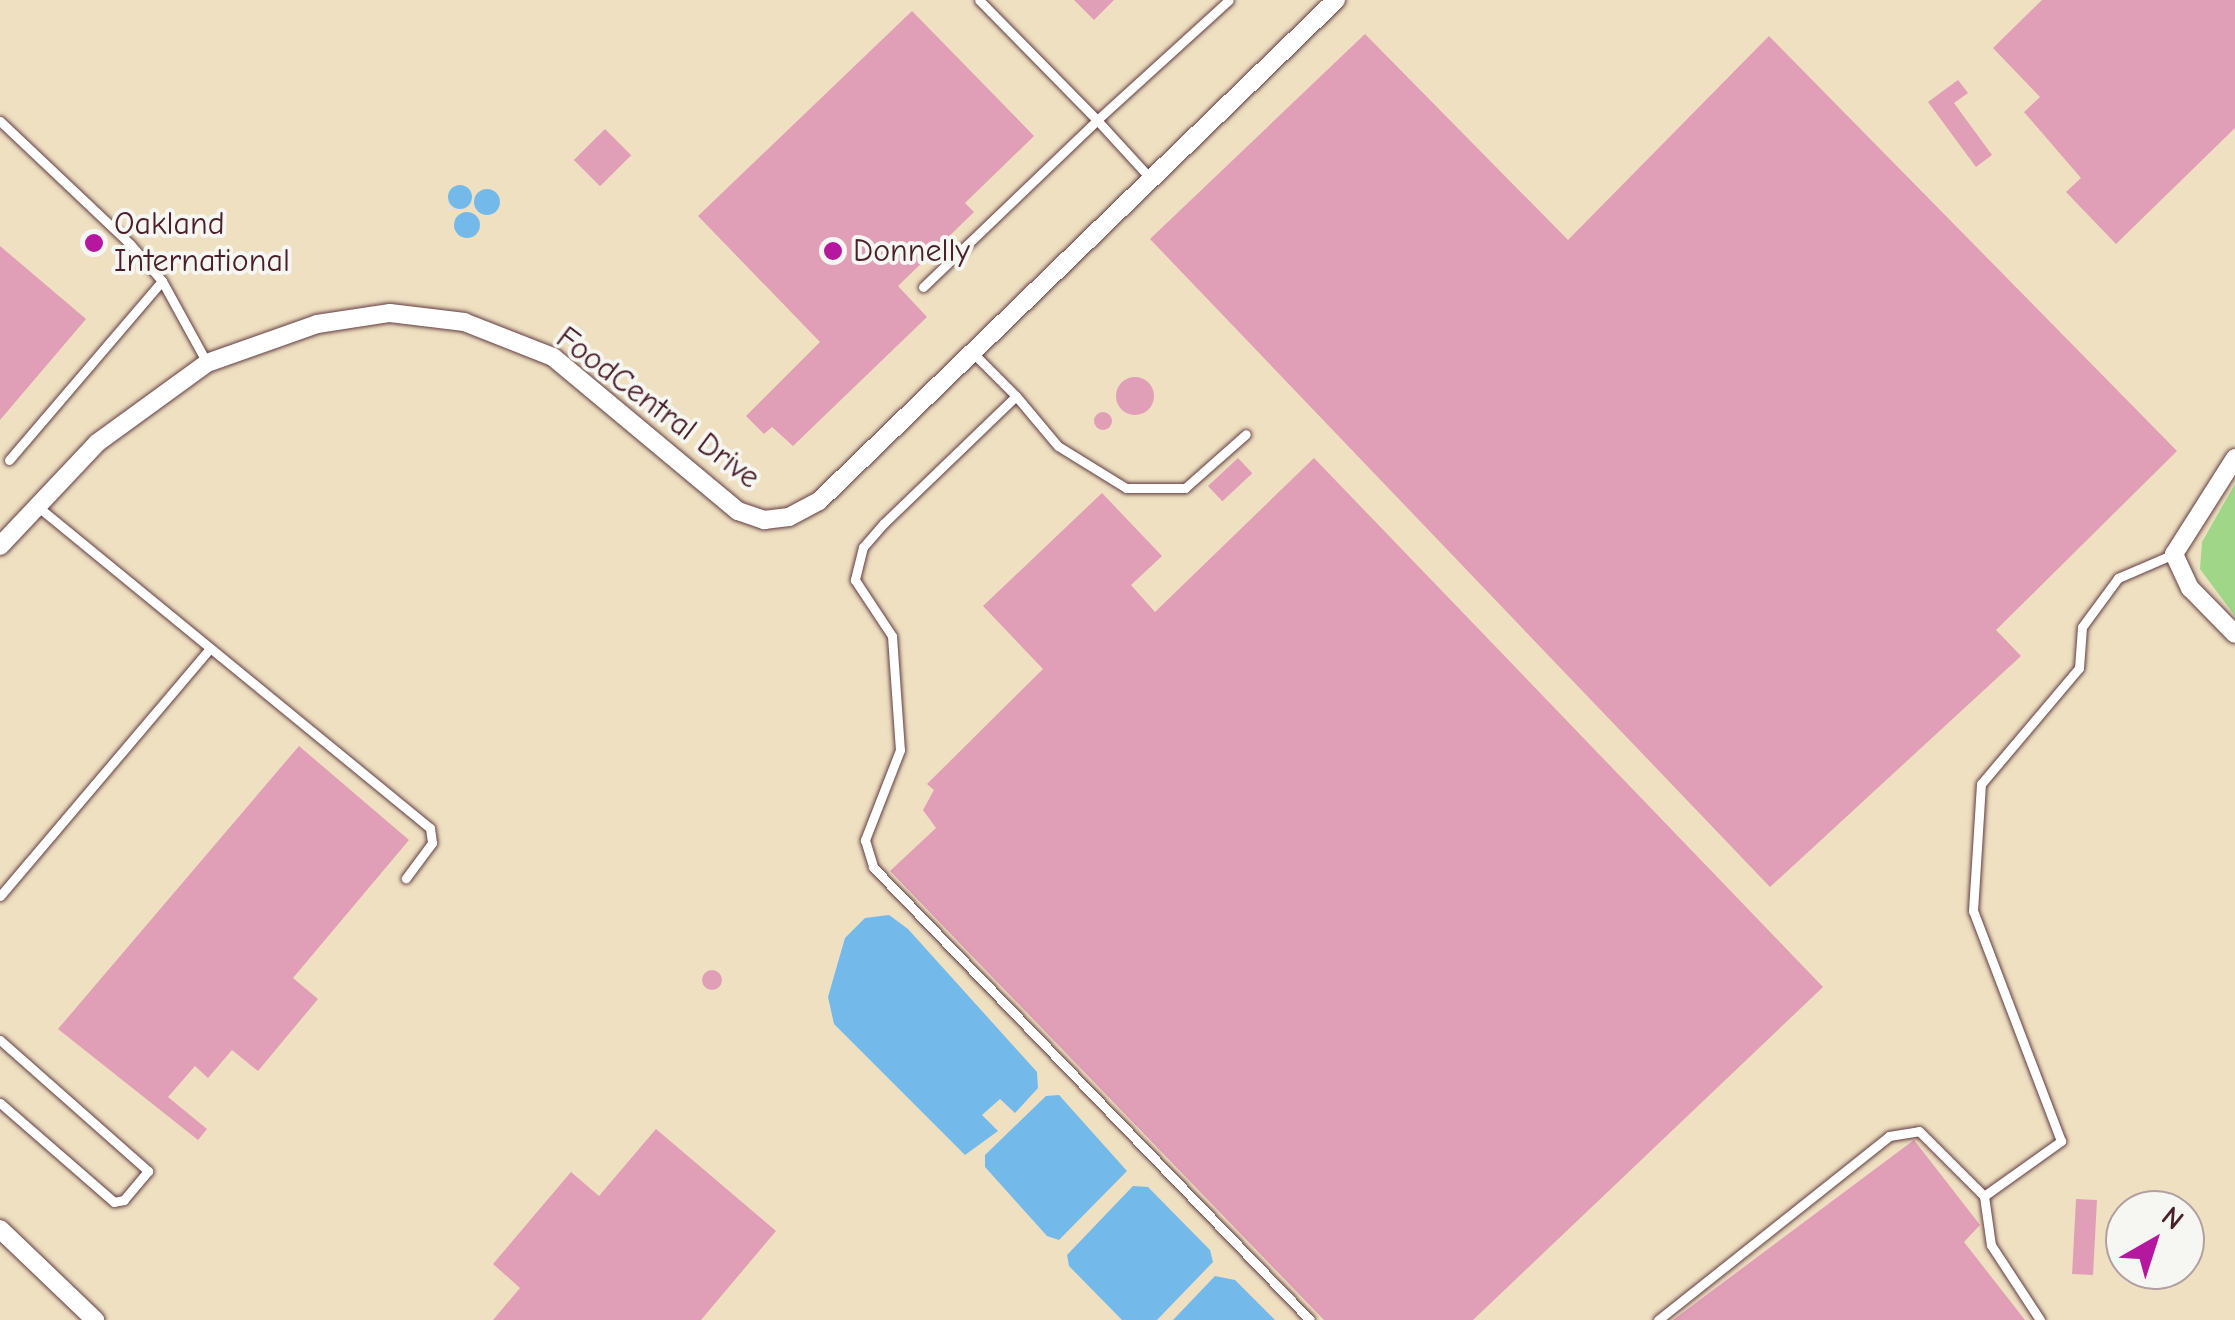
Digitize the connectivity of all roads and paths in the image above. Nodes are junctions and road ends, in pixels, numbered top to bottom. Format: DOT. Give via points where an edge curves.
graph roads {
  1 [pos="979,0"];
  2 [pos="1230,0"];
  3 [pos="1336,0"];
  4 [pos="1097,120"];
  5 [pos="0,121"];
  6 [pos="1151,179"];
  7 [pos="162,281"];
  8 [pos="922,287"];
  9 [pos="973,353"];
  10 [pos="207,364"];
  11 [pos="1016,396"];
  12 [pos="1246,434"];
  13 [pos="2235,458"];
  14 [pos="10,460"];
  15 [pos="35,504"];
  16 [pos="0,546"];
  17 [pos="2174,554"];
  18 [pos="2235,634"];
  19 [pos="208,652"];
  20 [pos="406,878"];
  21 [pos="0,896"];
  22 [pos="0,1040"];
  23 [pos="0,1103"];
  24 [pos="1984,1196"];
  25 [pos="0,1229"];
  26 [pos="95,1320"];
  27 [pos="1310,1320"];
  28 [pos="1658,1320"];
  29 [pos="2040,1320"];
  1 -- 4 [label="lane"];
  2 -- 4 [label="lane"];
  3 -- 6 [label="street, FoodCentral Drive"];
  4 -- 6 [label="lane"];
  4 -- 8 [label="lane"];
  5 -- 7 [label="lane"];
  6 -- 9 [label="street, FoodCentral Drive"];
  7 -- 10 [label="lane"];
  7 -- 14 [label="lane"];
  9 -- 10 [label="street, FoodCentral Drive" via="818,501 788,517 764,520 710,491 553,357 464,322 390,313 317,324"];
  9 -- 11 [label="lane"];
  10 -- 15 [label="street, FoodCentral Drive" via="150,398"];
  11 -- 12 [label="lane" via="1058,446 1126,488 1185,488"];
  11 -- 27 [label="lane" via="863,548 855,580 892,636 900,750 865,840 873,867"];
  13 -- 17 [label="street"];
  15 -- 16 [label="street, FoodCentral Drive"];
  15 -- 19 [label="lane"];
  17 -- 18 [label="street" via="2190,588"];
  17 -- 24 [label="lane" via="2118,578 2082,627 2079,668 1980,784 1973,911 2062,1142"];
  19 -- 20 [label="lane" via="266,689 430,828 432,843"];
  19 -- 21 [label="lane"];
  22 -- 23 [label="lane" via="148,1171 124,1200 114,1202"];
  24 -- 28 [label="lane" via="1919,1131 1889,1136"];
  24 -- 29 [label="lane" via="1991,1245"];
  25 -- 26 [label="street"];
}
